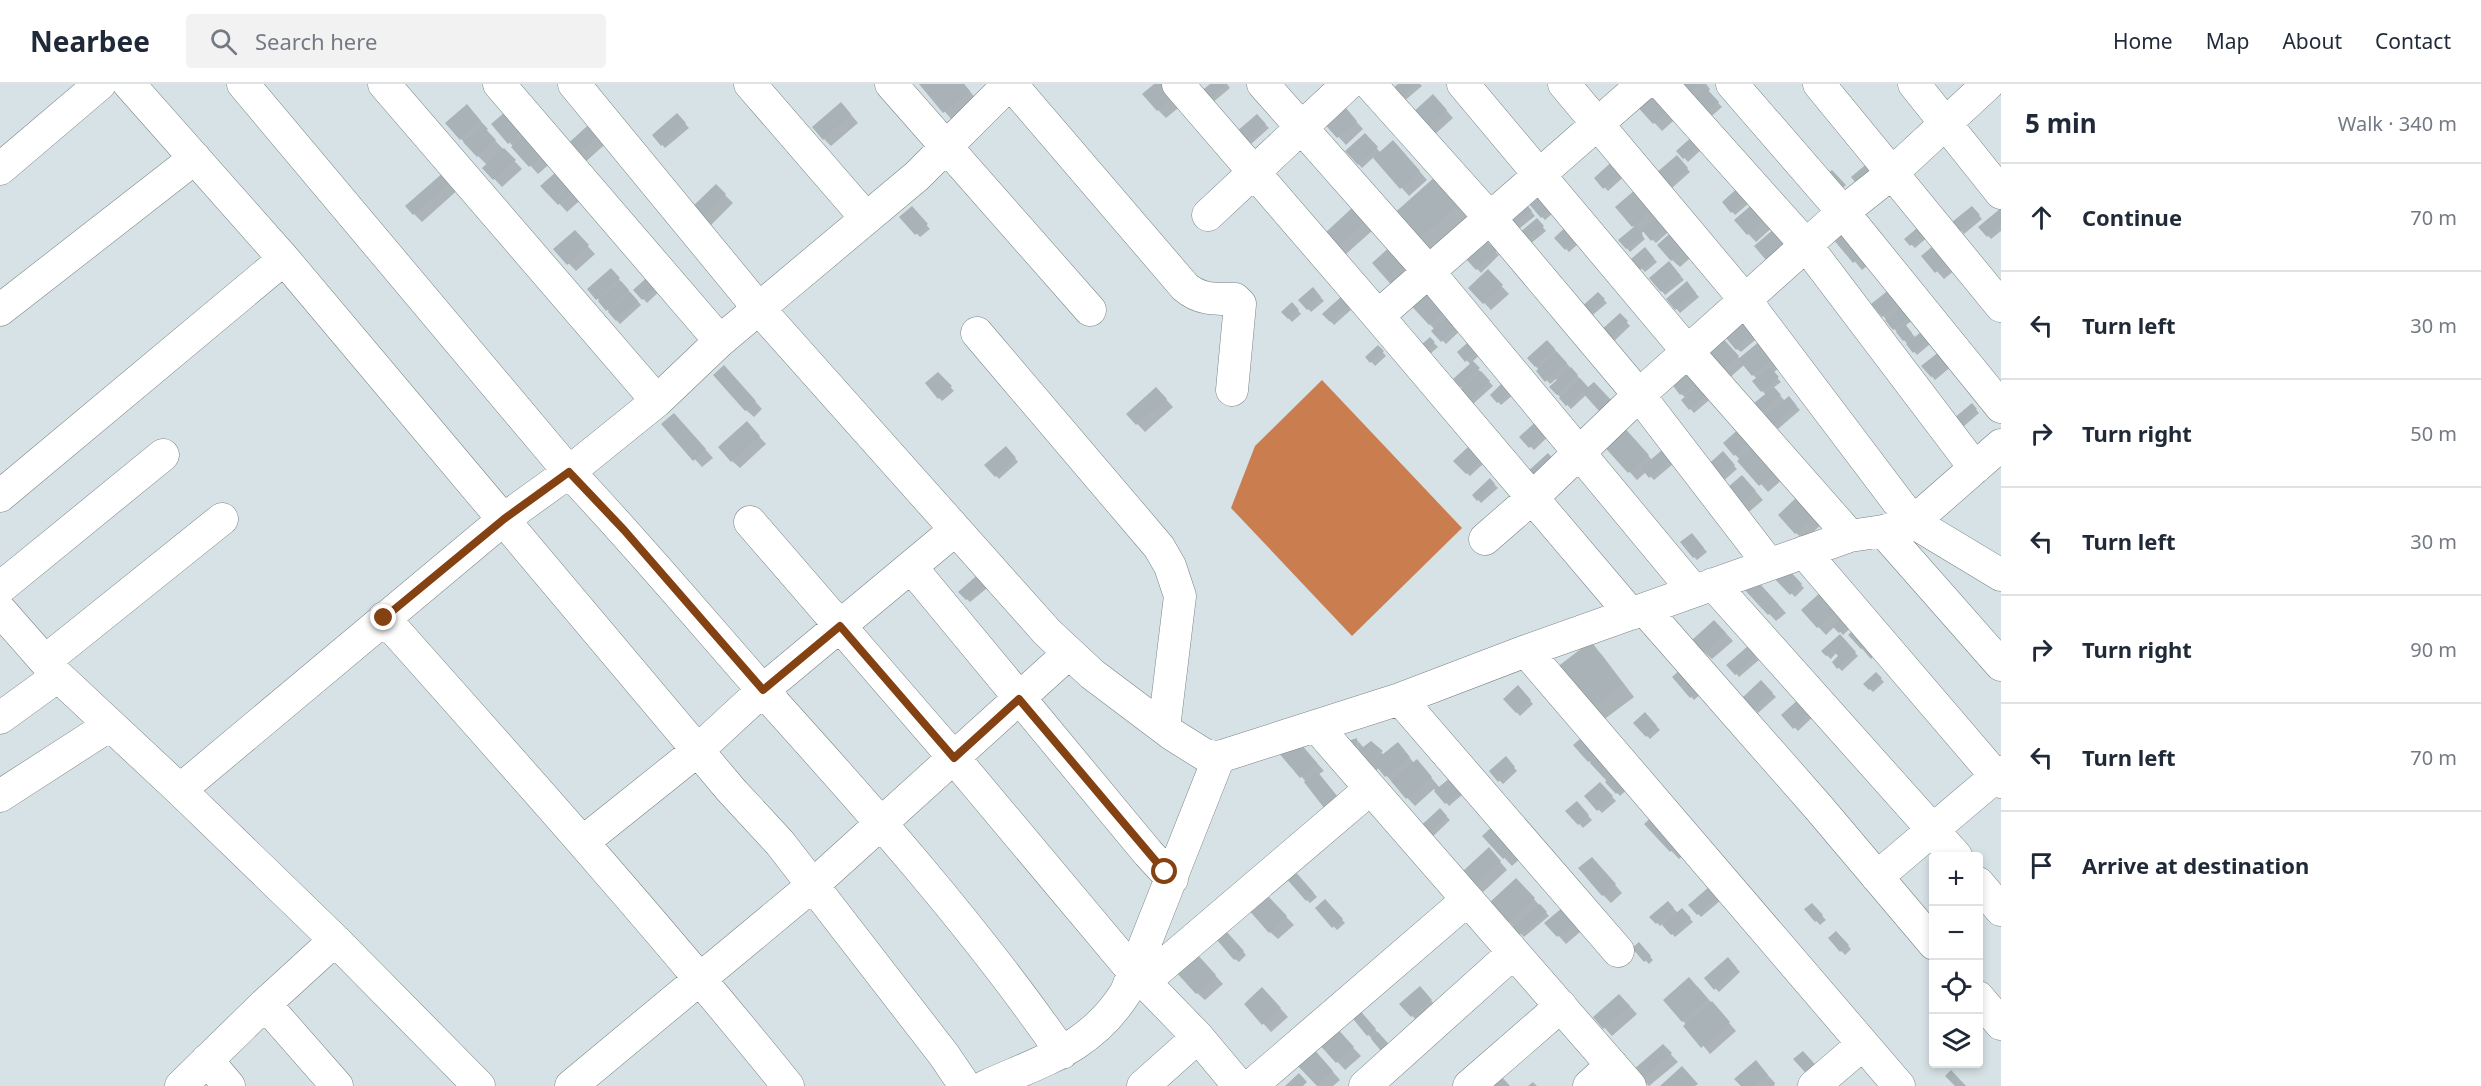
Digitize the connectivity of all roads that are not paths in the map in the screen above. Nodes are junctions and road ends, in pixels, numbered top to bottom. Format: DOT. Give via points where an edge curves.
graph roads {
  1 [pos="100,84"];
  2 [pos="129,84"];
  3 [pos="243,84"];
  4 [pos="384,84"];
  5 [pos="499,84"];
  6 [pos="574,84"];
  7 [pos="750,84"];
  8 [pos="891,84"];
  9 [pos="1010,84"];
  10 [pos="1178,84"];
  11 [pos="1263,84"];
  12 [pos="1348,84"];
  13 [pos="1370,84"];
  14 [pos="1462,84"];
  15 [pos="1564,84"];
  16 [pos="1643,84"];
  17 [pos="1662,84"];
  18 [pos="1732,84"];
  19 [pos="1819,84"];
  20 [pos="1914,84"];
  21 [pos="1988,84"];
  22 [pos="1993,84"];
  23 [pos="2001,94"];
  24 [pos="1945,123"];
  25 [pos="1598,124"];
  26 [pos="1302,128"];
  27 [pos="947,147"];
  28 [pos="195,158"];
  29 [pos="0,169"];
  30 [pos="1254,172"];
  31 [pos="1891,174"];
  32 [pos="1541,175"];
  33 [pos="2001,193"];
  34 [pos="1843,212"];
  35 [pos="1208,215"];
  36 [pos="866,218"];
  37 [pos="1490,218"];
  38 [pos="1806,245"];
  39 [pos="284,259"];
  40 [pos="1429,272"];
  41 [pos="1746,301"];
  42 [pos="2001,306"];
  43 [pos="0,310"];
  44 [pos="760,310"];
  45 [pos="1089,310"];
  46 [pos="1378,316"];
  47 [pos="977,333"];
  48 [pos="720,341"];
  49 [pos="1688,352"];
  50 [pos="1232,390"];
  51 [pos="1639,395"];
  52 [pos="657,401"];
  53 [pos="2001,407"];
  54 [pos="2001,445"];
  55 [pos="1580,452"];
  56 [pos="163,455"];
  57 [pos="1975,468"];
  58 [pos="569,472"];
  59 [pos="0,496"];
  60 [pos="1532,498"];
  61 [pos="222,519"];
  62 [pos="504,519"];
  63 [pos="750,522"];
  64 [pos="1913,522"];
  65 [pos="955,530"];
  66 [pos="1883,531"];
  67 [pos="1850,536"];
  68 [pos="1485,539"];
  69 [pos="1804,552"];
  70 [pos="1769,564"];
  71 [pos="911,567"];
  72 [pos="2001,575"];
  73 [pos="1703,587"];
  74 [pos="0,588"];
  75 [pos="0,610"];
  76 [pos="1638,612"];
  77 [pos="384,618"];
  78 [pos="840,626"];
  79 [pos="1526,651"];
  80 [pos="1069,653"];
  81 [pos="2001,665"];
  82 [pos="51,668"];
  83 [pos="763,690"];
  84 [pos="1019,699"];
  85 [pos="1400,699"];
  86 [pos="0,718"];
  87 [pos="110,724"];
  88 [pos="1317,727"];
  89 [pos="1169,732"];
  90 [pos="698,750"];
  91 [pos="1212,756"];
  92 [pos="954,758"];
  93 [pos="1999,777"];
  94 [pos="1370,789"];
  95 [pos="180,790"];
  96 [pos="0,796"];
  97 [pos="882,823"];
  98 [pos="1933,830"];
  99 [pos="583,842"];
  100 [pos="1952,852"];
  101 [pos="1162,868"];
  102 [pos="1877,877"];
  103 [pos="813,885"];
  104 [pos="1983,890"];
  105 [pos="1467,901"];
  106 [pos="2001,910"];
  107 [pos="1929,938"];
  108 [pos="335,940"];
  109 [pos="1617,951"];
  110 [pos="1513,953"];
  111 [pos="1129,964"];
  112 [pos="700,978"];
  113 [pos="265,1004"];
  114 [pos="1983,1004"];
  115 [pos="1561,1006"];
  116 [pos="2001,1024"];
  117 [pos="1198,1037"];
  118 [pos="1052,1038"];
  119 [pos="1863,1044"];
  120 [pos="207,1060"];
  121 [pos="1621,1076"];
  122 [pos="964,1077"];
  123 [pos="181,1086"];
  124 [pos="230,1086"];
  125 [pos="337,1086"];
  126 [pos="479,1086"];
  127 [pos="571,1086"];
  128 [pos="788,1086"];
  129 [pos="1143,1086"];
  130 [pos="1239,1086"];
  131 [pos="1251,1086"];
  132 [pos="1365,1086"];
  133 [pos="1469,1086"];
  134 [pos="1589,1086"];
  135 [pos="1814,1086"];
  136 [pos="1899,1086"];
  1 -- 29 [label="street"];
  2 -- 28 [label="street"];
  3 -- 58 [label="street"];
  4 -- 52 [label="street"];
  5 -- 48 [label="street"];
  6 -- 44 [label="street"];
  7 -- 36 [label="street"];
  8 -- 27 [label="street"];
  9 -- 27 [label="street"];
  9 -- 50 [label="street" via="1185,287 1193,294 1240,304"];
  10 -- 30 [label="street"];
  11 -- 26 [label="street"];
  12 -- 26 [label="street"];
  13 -- 37 [label="street"];
  14 -- 32 [label="street"];
  15 -- 25 [label="street"];
  16 -- 25 [label="street"];
  17 -- 38 [label="street"];
  18 -- 34 [label="street"];
  19 -- 31 [label="street"];
  20 -- 24 [label="street"];
  21 -- 24 [label="street"];
  22 -- 23 [label="street"];
  24 -- 31 [label="street"];
  24 -- 33 [label="street"];
  25 -- 32 [label="street"];
  25 -- 41 [label="street"];
  26 -- 30 [label="street"];
  26 -- 40 [label="street"];
  27 -- 36 [label="street"];
  27 -- 45 [label="street"];
  28 -- 39 [label="street"];
  28 -- 43 [label="street"];
  30 -- 35 [label="street"];
  30 -- 46 [label="street"];
  31 -- 34 [label="street"];
  31 -- 42 [label="street"];
  32 -- 37 [label="street"];
  32 -- 49 [label="street"];
  34 -- 38 [label="street"];
  34 -- 53 [label="street"];
  36 -- 44 [label="street"];
  37 -- 40 [label="street"];
  37 -- 51 [label="street"];
  38 -- 41 [label="street"];
  38 -- 57 [label="street"];
  39 -- 59 [label="street"];
  39 -- 62 [label="street"];
  40 -- 46 [label="street"];
  40 -- 55 [label="street"];
  41 -- 49 [label="street"];
  41 -- 64 [label="street"];
  44 -- 48 [label="street"];
  44 -- 65 [label="street"];
  46 -- 60 [label="street"];
  47 -- 89 [label="street" via="1159,547 1170,566 1180,596"];
  48 -- 52 [label="street"];
  49 -- 51 [label="street"];
  49 -- 67 [label="street"];
  51 -- 55 [label="street"];
  51 -- 70 [label="street"];
  52 -- 58 [label="street"];
  54 -- 57 [label="street"];
  55 -- 60 [label="street"];
  55 -- 73 [label="street"];
  56 -- 74 [label="street"];
  57 -- 64 [label="street"];
  58 -- 62 [label="street"];
  58 -- 83 [label="street"];
  60 -- 68 [label="street"];
  60 -- 76 [label="street"];
  61 -- 82 [label="street"];
  62 -- 77 [label="street"];
  62 -- 90 [label="street"];
  63 -- 78 [label="street"];
  64 -- 66 [label="street"];
  64 -- 72 [label="street"];
  65 -- 71 [label="street"];
  65 -- 80 [label="street"];
  66 -- 67 [label="street"];
  66 -- 81 [label="street"];
  67 -- 69 [label="street"];
  69 -- 70 [label="street"];
  69 -- 93 [label="street"];
  70 -- 73 [label="street"];
  71 -- 78 [label="street"];
  71 -- 84 [label="street"];
  73 -- 76 [label="street"];
  73 -- 98 [label="street"];
  75 -- 82 [label="street"];
  76 -- 79 [label="street"];
  76 -- 102 [label="street"];
  77 -- 95 [label="street"];
  77 -- 99 [label="street"];
  78 -- 83 [label="street"];
  78 -- 92 [label="street"];
  79 -- 85 [label="street"];
  79 -- 119 [label="street"];
  80 -- 84 [label="street"];
  80 -- 89 [label="street"];
  82 -- 86 [label="street"];
  82 -- 87 [label="street"];
  83 -- 90 [label="street"];
  83 -- 97 [label="street"];
  84 -- 92 [label="street"];
  84 -- 101 [label="street"];
  85 -- 88 [label="street"];
  85 -- 109 [label="street"];
  87 -- 95 [label="street"];
  87 -- 96 [label="street"];
  88 -- 91 [label="street"];
  88 -- 94 [label="street"];
  89 -- 91 [label="street"];
  90 -- 99 [label="street"];
  90 -- 103 [label="street"];
  91 -- 101 [label="street"];
  92 -- 97 [label="street"];
  92 -- 111 [label="street"];
  93 -- 98 [label="street"];
  94 -- 105 [label="street"];
  94 -- 111 [label="street"];
  95 -- 108 [label="street"];
  97 -- 103 [label="street"];
  97 -- 118 [label="street"];
  98 -- 100 [label="street"];
  98 -- 102 [label="street"];
  99 -- 112 [label="street"];
  101 -- 111 [label="street"];
  102 -- 107 [label="street"];
  103 -- 112 [label="street"];
  103 -- 122 [label="street"];
  104 -- 106 [label="street"];
  105 -- 110 [label="street"];
  105 -- 131 [label="street"];
  108 -- 113 [label="street"];
  108 -- 126 [label="street"];
  110 -- 115 [label="street"];
  110 -- 132 [label="street"];
  111 -- 117 [label="street"];
  111 -- 118 [label="street" via="1126,992 1114,1012 1090,1035"];
  112 -- 127 [label="street"];
  112 -- 128 [label="street"];
  113 -- 120 [label="street"];
  113 -- 125 [label="street"];
  114 -- 116 [label="street"];
  115 -- 121 [label="street"];
  115 -- 133 [label="street"];
  117 -- 129 [label="street"];
  117 -- 130 [label="street"];
  118 -- 122 [label="street"];
  119 -- 135 [label="street"];
  119 -- 136 [label="street"];
  120 -- 123 [label="street"];
  120 -- 124 [label="street"];
  121 -- 134 [label="street"];
}
